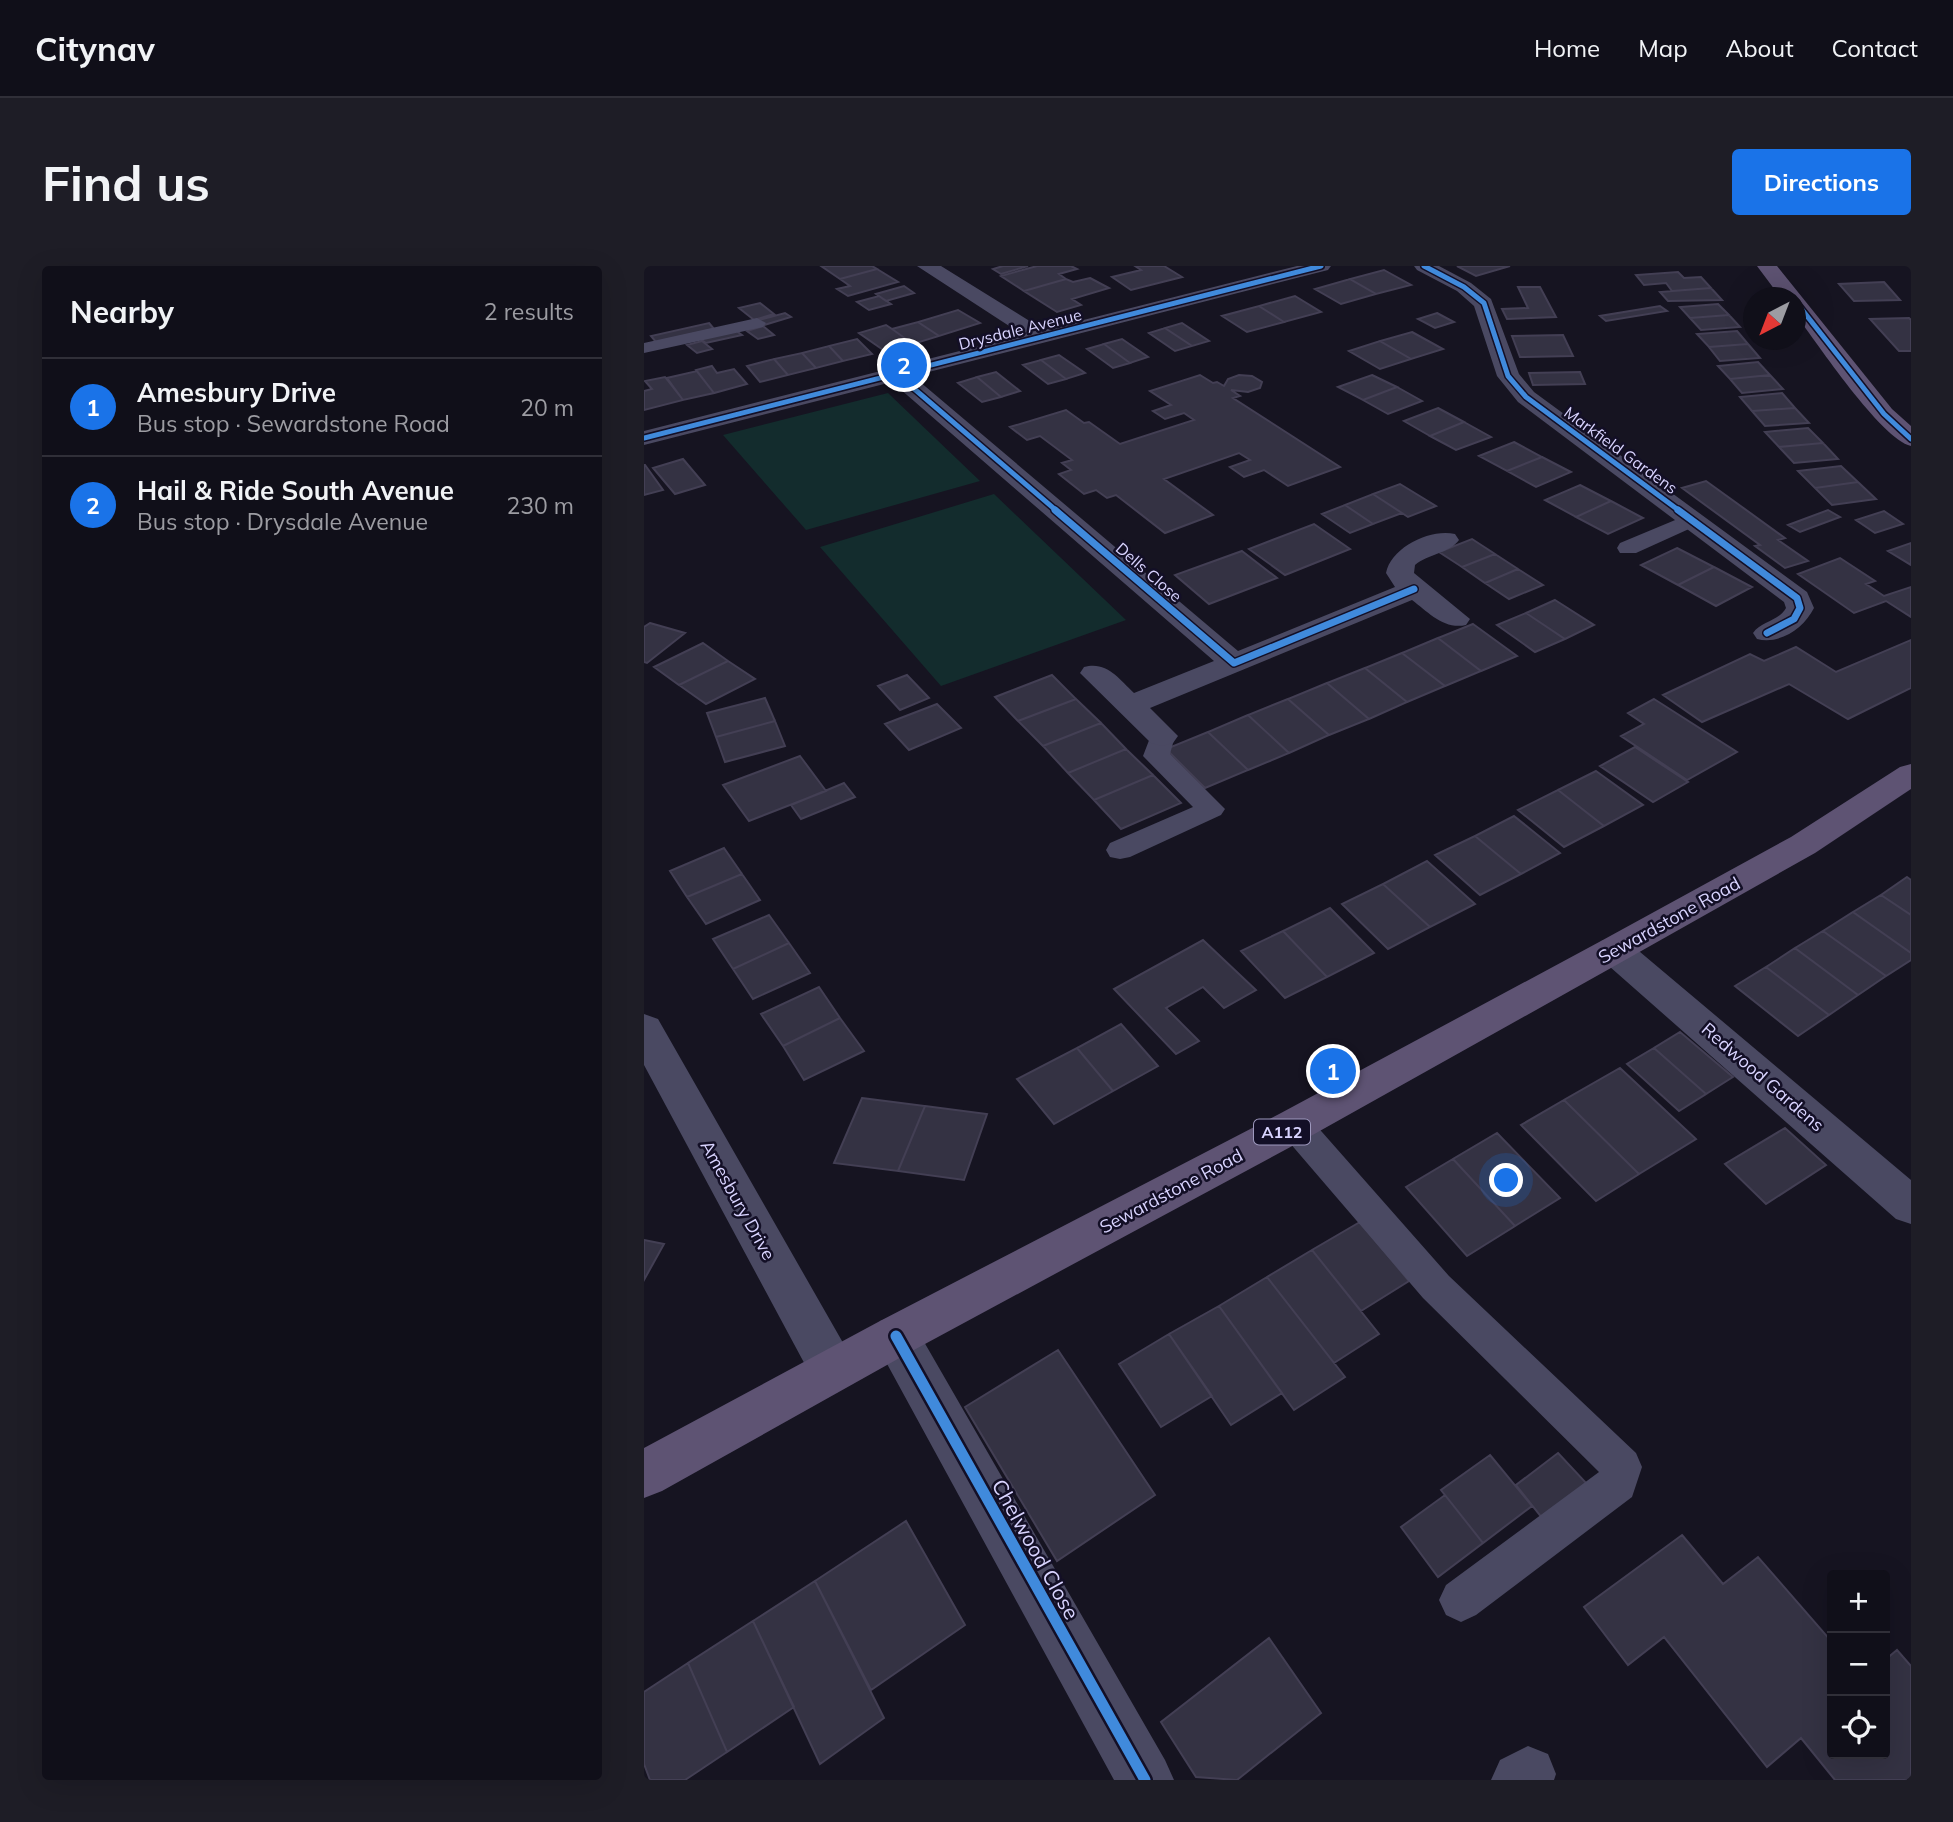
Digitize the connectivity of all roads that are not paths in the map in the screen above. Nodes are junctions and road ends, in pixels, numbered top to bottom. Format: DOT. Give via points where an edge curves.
graph roads {
  1 [pos="927,266"];
  2 [pos="1321,266"];
  3 [pos="1424,266"];
  4 [pos="1767,266"];
  5 [pos="1783,287"];
  6 [pos="1806,315"];
  7 [pos="757,323"];
  8 [pos="1042,338"];
  9 [pos="644,348"];
  10 [pos="898,375"];
  11 [pos="644,438"];
  12 [pos="1911,439"];
  13 [pos="1692,519"];
  14 [pos="1446,540"];
  15 [pos="1628,548"];
  16 [pos="1414,589"];
  17 [pos="1457,620"];
  18 [pos="1767,633"];
  19 [pos="1234,663"];
  20 [pos="1095,673"];
  21 [pos="1130,705"];
  22 [pos="1162,737"];
  23 [pos="1911,774"];
  24 [pos="1120,850"];
  25 [pos="1614,950"];
  26 [pos="644,1029"];
  27 [pos="1295,1125"];
  28 [pos="1911,1206"];
  29 [pos="896,1336"];
  30 [pos="833,1370"];
  31 [pos="644,1474"];
  32 [pos="1461,1600"];
  33 [pos="1145,1780"];
  1 -- 8 [label="street"];
  2 -- 8 [label="street, Drysdale Avenue"];
  3 -- 13 [label="street, Markfield Gardens" via="1484,303 1508,376 1526,397"];
  4 -- 5 [label="main road"];
  6 -- 12 [label="main road" via="1884,414"];
  7 -- 9 [label="lane"];
  8 -- 10 [label="street, Drysdale Avenue"];
  10 -- 11 [label="street, Drysdale Avenue"];
  10 -- 19 [label="street, Dells Close"];
  13 -- 15 [label="lane"];
  13 -- 18 [label="street, Markfield Gardens" via="1797,598 1800,608 1794,619"];
  14 -- 16 [label="street" via="1402,562 1400,573"];
  16 -- 17 [label="street"];
  16 -- 19 [label="street"];
  19 -- 21 [label="street"];
  20 -- 21 [label="street"];
  21 -- 22 [label="street"];
  22 -- 24 [label="lane" via="1156,756 1211,809"];
  23 -- 25 [label="main road, Sewardstone Road / A112" via="1803,845"];
  25 -- 27 [label="main road, Sewardstone Road / A112"];
  25 -- 28 [label="street, Redwood Gardens"];
  26 -- 30 [label="street, Amesbury Drive"];
  27 -- 29 [label="main road, Sewardstone Road / A112"];
  27 -- 32 [label="lane" via="1436,1287 1622,1466 1618,1483"];
  29 -- 30 [label="main road, Sewardstone Road / A112"];
  29 -- 33 [label="street, Chelwood Close"];
  30 -- 31 [label="main road, Sewardstone Road / A112"];
}
